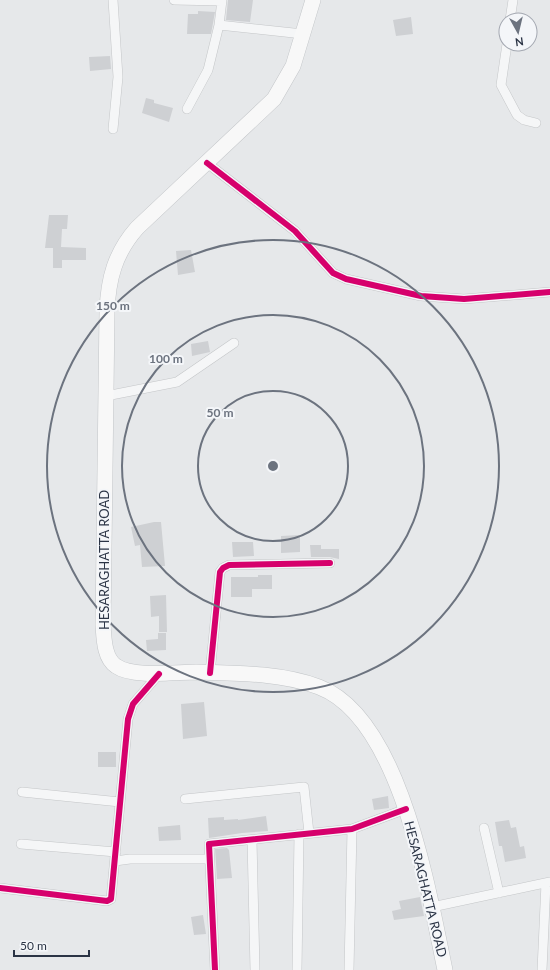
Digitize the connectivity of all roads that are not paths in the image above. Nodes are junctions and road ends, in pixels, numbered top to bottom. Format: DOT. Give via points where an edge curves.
graph roads {
  1 [pos="113,0"];
  2 [pos="174,0"];
  3 [pos="312,0"];
  4 [pos="513,0"];
  5 [pos="222,1"];
  6 [pos="511,12"];
  7 [pos="219,25"];
  8 [pos="303,34"];
  9 [pos="506,52"];
  10 [pos="187,109"];
  11 [pos="536,123"];
  12 [pos="113,129"];
  13 [pos="207,163"];
  14 [pos="550,292"];
  15 [pos="234,343"];
  16 [pos="106,396"];
  17 [pos="330,563"];
  18 [pos="210,673"];
  19 [pos="159,674"];
  20 [pos="22,792"];
  21 [pos="185,799"];
  22 [pos="120,802"];
  23 [pos="406,809"];
  24 [pos="484,828"];
  25 [pos="352,829"];
  26 [pos="309,833"];
  27 [pos="299,834"];
  28 [pos="252,840"];
  29 [pos="21,844"];
  30 [pos="116,852"];
  31 [pos="209,860"];
  32 [pos="115,861"];
  33 [pos="548,883"];
  34 [pos="0,888"];
  35 [pos="499,893"];
  36 [pos="432,907"];
  37 [pos="214,970"];
  38 [pos="255,970"];
  39 [pos="297,970"];
  40 [pos="350,970"];
  41 [pos="445,970"];
  42 [pos="542,970"];
  1 -- 12 [label="street" via="118,77"];
  2 -- 5 [label="street"];
  3 -- 8 [label="main road, HESARAGHATTA ROAD"];
  4 -- 6 [label="street"];
  5 -- 7 [label="street"];
  7 -- 8 [label="street"];
  7 -- 10 [label="street" via="208,70"];
  8 -- 13 [label="main road, HESARAGHATTA ROAD" via="293,66 274,99"];
  9 -- 11 [label="street" via="501,85 517,115"];
  13 -- 14 [label="street" via="295,231 333,273 346,280 421,296 464,299"];
  13 -- 16 [label="main road, HESARAGHATTA ROAD" via="137,228 122,248 112,272 108,297"];
  15 -- 16 [label="street" via="177,382"];
  16 -- 19 [label="main road, HESARAGHATTA ROAD" via="102,625 106,649 109,659 116,667 145,674"];
  17 -- 18 [label="street" via="229,565 223,568 220,572"];
  18 -- 19 [label="main road, HESARAGHATTA ROAD"];
  18 -- 23 [label="main road, HESARAGHATTA ROAD" via="289,679 311,684 332,693 349,706 373,737"];
  19 -- 22 [label="street" via="133,704 128,719"];
  20 -- 22 [label="street"];
  21 -- 26 [label="street" via="304,786"];
  22 -- 30 [label="street"];
  23 -- 25 [label="street"];
  23 -- 36 [label="main road, HESARAGHATTA ROAD" via="415,833"];
  24 -- 35 [label="street"];
  25 -- 26 [label="street"];
  25 -- 40 [label="street"];
  26 -- 27 [label="street"];
  27 -- 28 [label="street"];
  27 -- 39 [label="street"];
  28 -- 31 [label="street" via="209,844"];
  28 -- 38 [label="street"];
  29 -- 30 [label="street"];
  30 -- 32 [label="street"];
  31 -- 32 [label="street"];
  31 -- 37 [label="street"];
  32 -- 34 [label="street" via="112,896 107,901"];
  33 -- 35 [label="street"];
  33 -- 42 [label="street"];
  35 -- 36 [label="street"];
  36 -- 41 [label="main road, HESARAGHATTA ROAD"];
}
